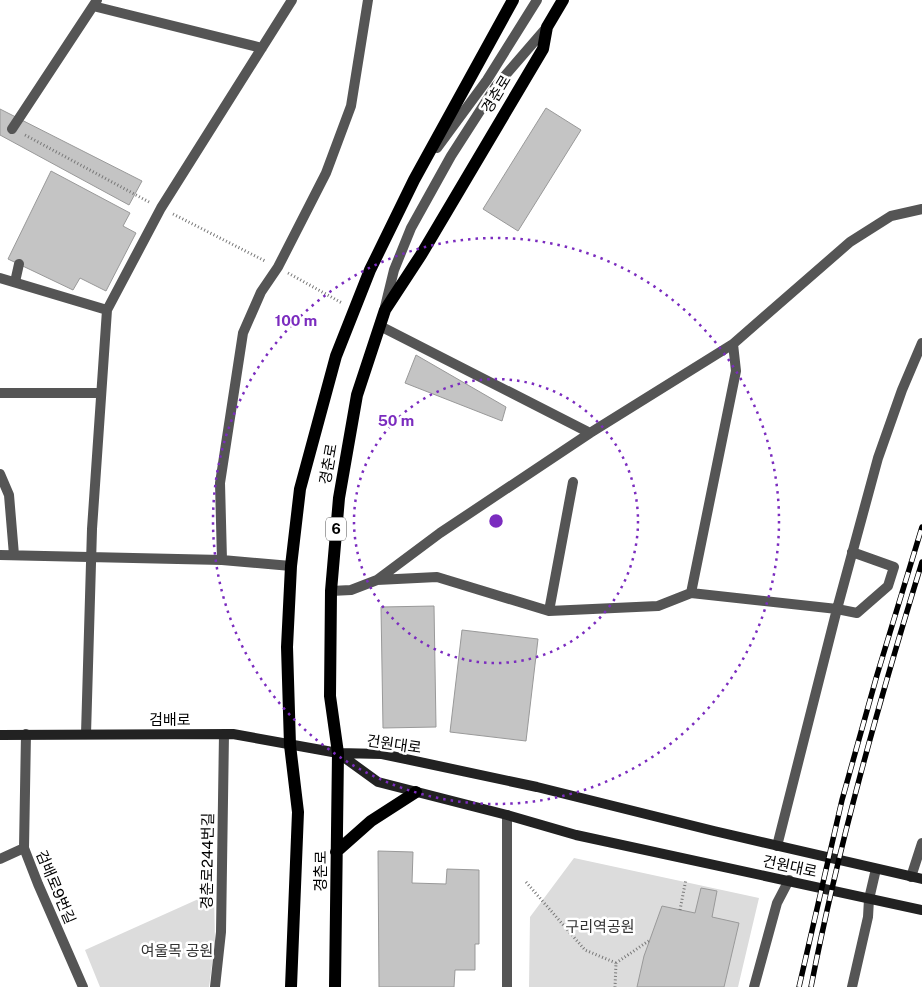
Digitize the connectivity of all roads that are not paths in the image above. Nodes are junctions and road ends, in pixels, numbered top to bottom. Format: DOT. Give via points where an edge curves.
graph roads {
  1 [pos="292,0"];
  2 [pos="368,0"];
  3 [pos="513,0"];
  4 [pos="537,0"];
  5 [pos="563,0"];
  6 [pos="95,3"];
  7 [pos="547,27"];
  8 [pos="262,48"];
  9 [pos="12,129"];
  10 [pos="414,180"];
  11 [pos="922,209"];
  12 [pos="19,264"];
  13 [pos="0,278"];
  14 [pos="15,282"];
  15 [pos="107,310"];
  16 [pos="384,310"];
  17 [pos="380,326"];
  18 [pos="922,343"];
  19 [pos="733,344"];
  20 [pos="0,393"];
  21 [pos="101,393"];
  22 [pos="590,433"];
  23 [pos="0,474"];
  24 [pos="573,482"];
  25 [pos="852,552"];
  26 [pos="0,555"];
  27 [pos="14,555"];
  28 [pos="91,557"];
  29 [pos="222,560"];
  30 [pos="290,566"];
  31 [pos="377,580"];
  32 [pos="331,591"];
  33 [pos="691,593"];
  34 [pos="837,609"];
  35 [pos="549,611"];
  36 [pos="26,734"];
  37 [pos="86,734"];
  38 [pos="224,734"];
  39 [pos="0,735"];
  40 [pos="290,745"];
  41 [pos="338,753"];
  42 [pos="416,792"];
  43 [pos="507,815"];
  44 [pos="922,843"];
  45 [pos="777,846"];
  46 [pos="24,848"];
  47 [pos="336,852"];
  48 [pos="0,859"];
  49 [pos="876,869"];
  50 [pos="911,877"];
  51 [pos="789,880"];
  52 [pos="922,880"];
  53 [pos="869,899"];
  54 [pos="922,910"];
  55 [pos="83,987"];
  56 [pos="215,987"];
  57 [pos="291,987"];
  58 [pos="335,987"];
  59 [pos="507,987"];
  60 [pos="754,987"];
  61 [pos="852,987"];
  1 -- 8 [label="street"];
  2 -- 29 [label="street" via="351,106 326,173 242,333 220,483"];
  3 -- 10 [label="main road, 경춘로"];
  4 -- 10 [label="street" via="487,80"];
  5 -- 7 [label="main road, 경춘로 / 6"];
  6 -- 8 [label="street"];
  6 -- 9 [label="street"];
  7 -- 16 [label="main road, 경춘로 / 6" via="543,48 421,255"];
  7 -- 16 [label="street" via="496,86 451,156 411,228 394,270"];
  8 -- 15 [label="street" via="161,208"];
  10 -- 30 [label="main road, 경춘로" via="370,270 336,356 300,489"];
  11 -- 19 [label="street" via="892,216 850,242"];
  12 -- 14 [label="street"];
  13 -- 14 [label="street"];
  14 -- 15 [label="street"];
  15 -- 21 [label="street"];
  16 -- 17 [label="main road, 경춘로 / 6"];
  17 -- 22 [label="street"];
  17 -- 32 [label="main road, 경춘로 / 6" via="357,395 339,498"];
  18 -- 25 [label="street" via="878,458"];
  19 -- 22 [label="street"];
  19 -- 33 [label="street" via="736,371"];
  20 -- 21 [label="street"];
  21 -- 28 [label="street"];
  22 -- 31 [label="street" via="440,533"];
  23 -- 27 [label="street" via="9,495"];
  24 -- 35 [label="street"];
  25 -- 34 [label="street"];
  25 -- 34 [label="street" via="894,567 888,586 857,613"];
  26 -- 27 [label="street"];
  27 -- 28 [label="street"];
  28 -- 29 [label="street"];
  28 -- 37 [label="street"];
  29 -- 30 [label="street"];
  30 -- 40 [label="main road, 경춘로" via="287,647"];
  31 -- 32 [label="street" via="351,590"];
  31 -- 35 [label="street" via="437,577"];
  32 -- 41 [label="main road, 경춘로 / 6" via="330,696"];
  33 -- 34 [label="street"];
  33 -- 35 [label="street" via="658,606"];
  34 -- 45 [label="street"];
  36 -- 37 [label="street, 검배로"];
  36 -- 39 [label="street, 검배로"];
  36 -- 46 [label="street, 검배로9번길"];
  37 -- 38 [label="street, 검배로"];
  38 -- 40 [label="street, 검배로"];
  38 -- 56 [label="street, 경춘로244번길" via="221,932"];
  40 -- 41 [label="street, 검배로"];
  40 -- 57 [label="main road, 경춘로" via="298,812"];
  41 -- 42 [label="street, 건원대로" via="378,782"];
  41 -- 45 [label="street, 건원대로" via="382,754 537,787"];
  41 -- 47 [label="main road, 경춘로 / 6"];
  42 -- 43 [label="street, 건원대로"];
  42 -- 47 [label="main road" via="371,821"];
  43 -- 51 [label="street, 건원대로" via="585,837"];
  43 -- 59 [label="street"];
  44 -- 50 [label="street"];
  45 -- 49 [label="street, 건원대로"];
  46 -- 48 [label="street"];
  46 -- 55 [label="street, 검배로9번길"];
  47 -- 58 [label="main road, 경춘로 / 6"];
  49 -- 50 [label="street, 건원대로"];
  49 -- 53 [label="street"];
  50 -- 52 [label="street, 건원대로"];
  51 -- 53 [label="street, 건원대로"];
  51 -- 60 [label="street" via="776,903"];
  53 -- 54 [label="street, 건원대로"];
  53 -- 61 [label="street"];
}
